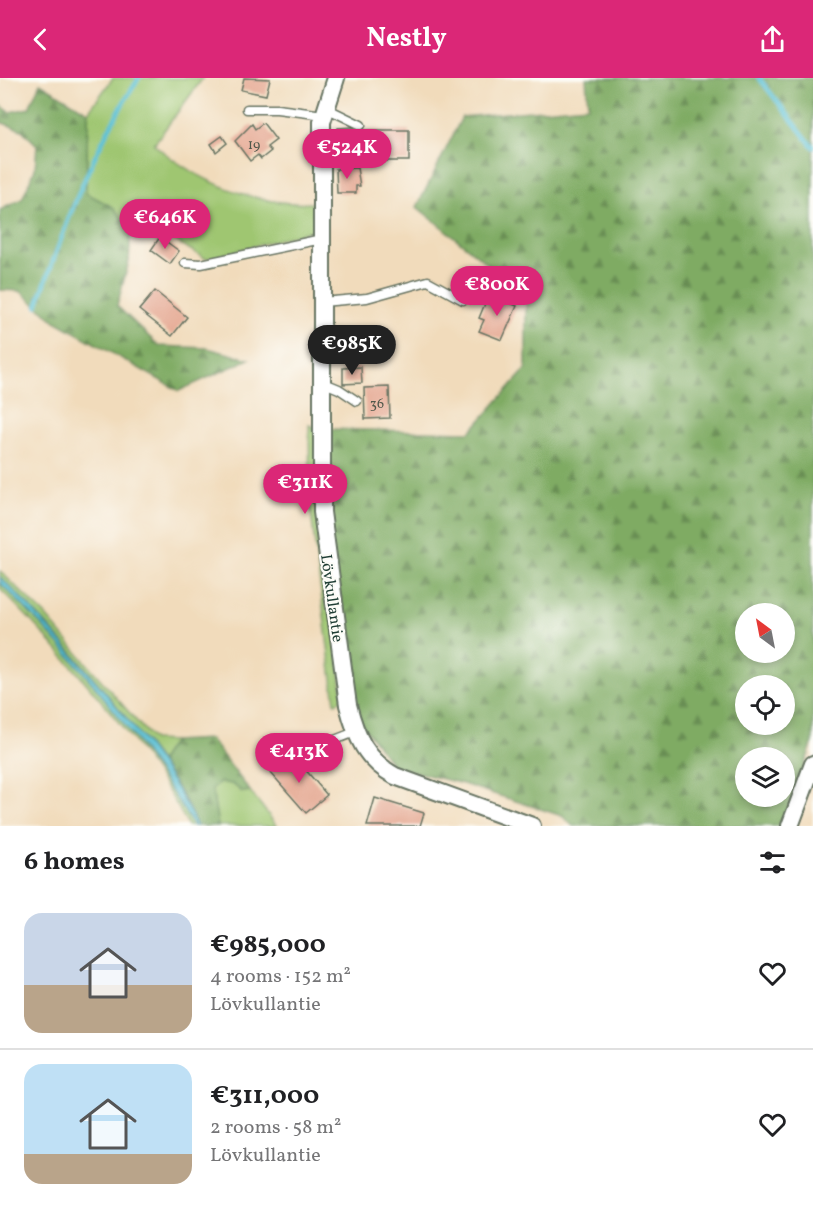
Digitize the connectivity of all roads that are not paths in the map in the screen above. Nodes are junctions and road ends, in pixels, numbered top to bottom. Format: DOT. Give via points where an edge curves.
graph roads {
  1 [pos="336,78"];
  2 [pos="247,109"];
  3 [pos="325,111"];
  4 [pos="361,125"];
  5 [pos="323,238"];
  6 [pos="185,263"];
  7 [pos="463,300"];
  8 [pos="322,302"];
  9 [pos="321,382"];
  10 [pos="357,401"];
  11 [pos="355,732"];
  12 [pos="294,743"];
  13 [pos="813,764"];
  14 [pos="532,826"];
  15 [pos="790,826"];
  1 -- 3 [label="street, Lövkullantie"];
  2 -- 3 [label="lane"];
  3 -- 4 [label="lane"];
  3 -- 5 [label="street, Lövkullantie" via="321,155"];
  5 -- 6 [label="lane" via="201,264"];
  5 -- 8 [label="street, Lövkullantie"];
  7 -- 8 [label="lane" via="428,281 367,298"];
  8 -- 9 [label="street, Lövkullantie"];
  9 -- 10 [label="lane"];
  9 -- 11 [label="street, Lövkullantie" via="322,512"];
  11 -- 12 [label="lane" via="309,750"];
  11 -- 14 [label="street, Lövkullantie" via="380,767 395,776"];
  13 -- 15 [label="street"];
}
